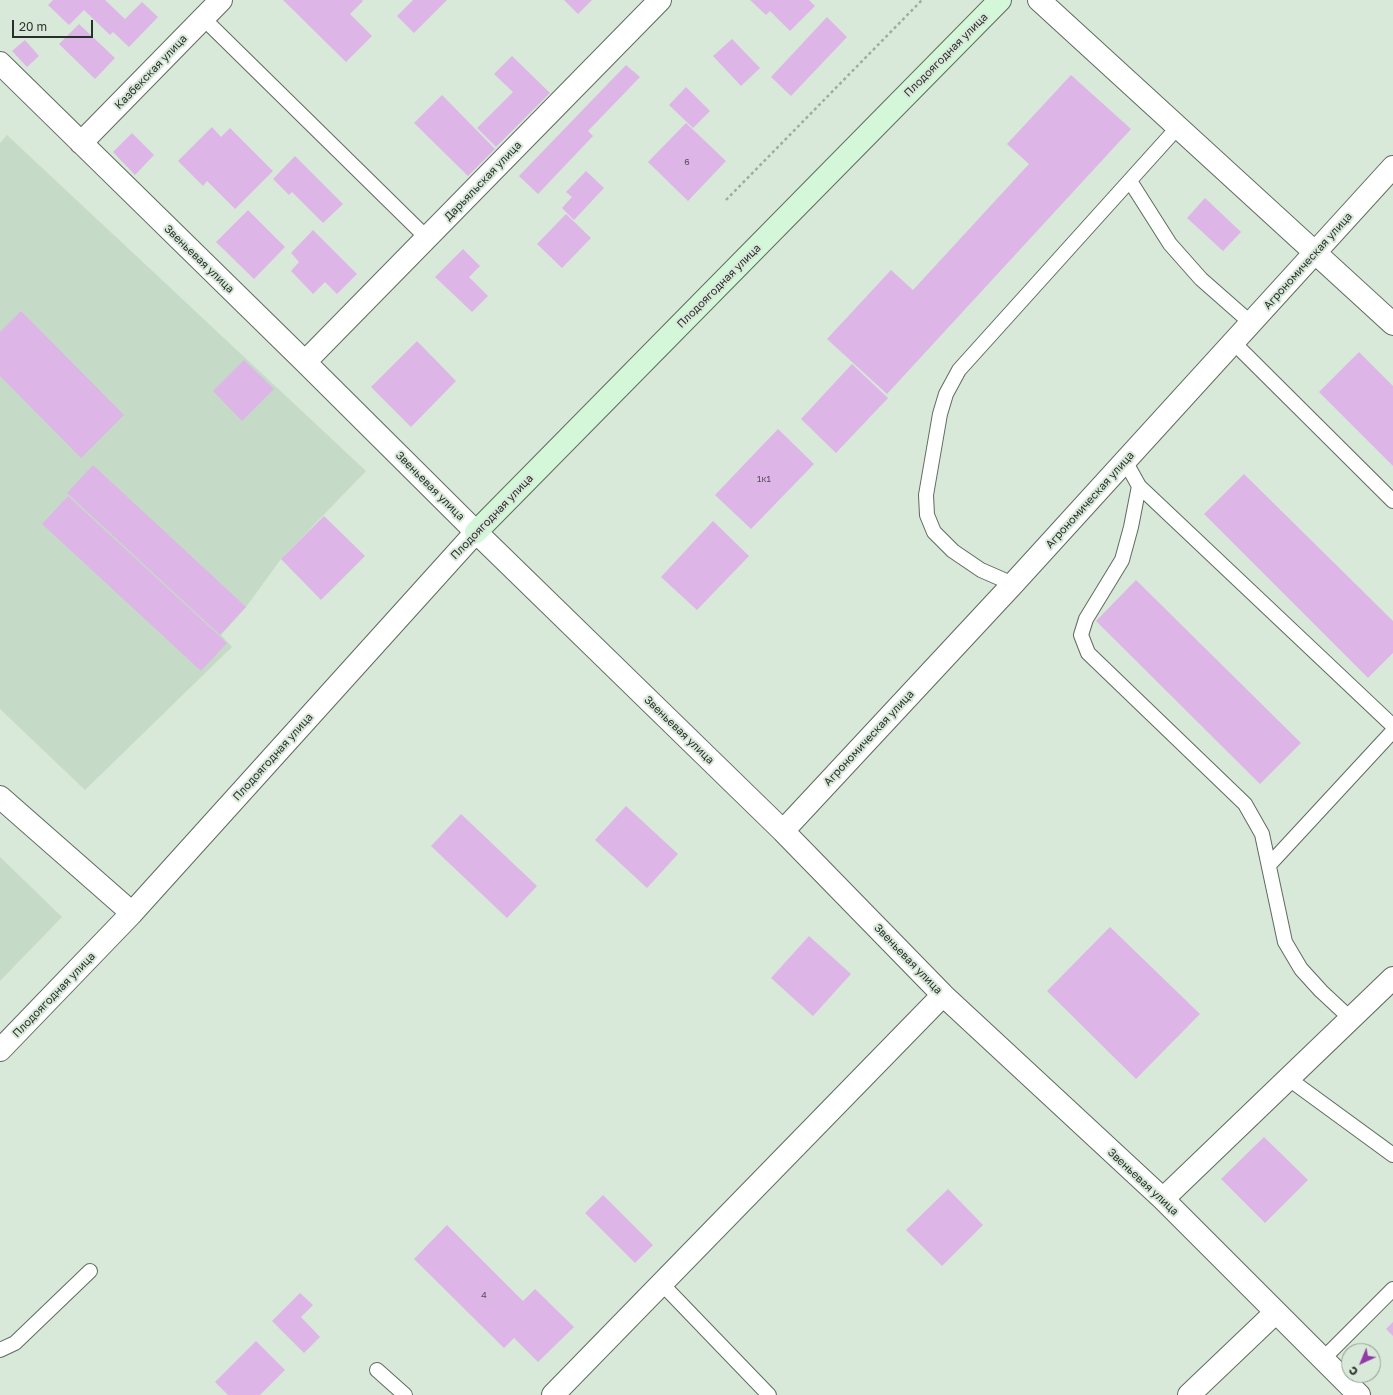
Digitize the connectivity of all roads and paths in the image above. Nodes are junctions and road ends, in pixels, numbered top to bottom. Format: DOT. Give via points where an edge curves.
graph roads {
  1 [pos="221,0"];
  2 [pos="660,0"];
  3 [pos="922,0"];
  4 [pos="1000,0"];
  5 [pos="1039,0"];
  6 [pos="203,18"];
  7 [pos="0,63"];
  8 [pos="1178,128"];
  9 [pos="81,143"];
  10 [pos="1391,174"];
  11 [pos="1130,181"];
  12 [pos="726,200"];
  13 [pos="427,238"];
  14 [pos="1315,254"];
  15 [pos="1251,324"];
  16 [pos="1393,324"];
  17 [pos="1233,342"];
  18 [pos="305,362"];
  19 [pos="1125,461"];
  20 [pos="1139,486"];
  21 [pos="1393,502"];
  22 [pos="476,532"];
  23 [pos="1013,584"];
  24 [pos="1393,726"];
  25 [pos="1393,731"];
  26 [pos="0,797"];
  27 [pos="783,831"];
  28 [pos="1269,865"];
  29 [pos="132,913"];
  30 [pos="1393,978"];
  31 [pos="943,996"];
  32 [pos="1351,1018"];
  33 [pos="0,1050"];
  34 [pos="1289,1079"];
  35 [pos="1393,1155"];
  36 [pos="1163,1199"];
  37 [pos="90,1271"];
  38 [pos="662,1284"];
  39 [pos="1393,1289"];
  40 [pos="1276,1312"];
  41 [pos="0,1350"];
  42 [pos="1323,1359"];
  43 [pos="377,1370"];
  44 [pos="406,1395"];
  45 [pos="554,1395"];
  46 [pos="770,1395"];
  47 [pos="1188,1395"];
  48 [pos="1359,1395"];
  1 -- 6 [label="street, Казбекская улица"];
  2 -- 13 [label="street, Дарьяльская улица"];
  3 -- 12 [label="path"];
  4 -- 22 [label="street, Плодоягодная улица"];
  5 -- 8 [label="street"];
  6 -- 9 [label="street, Казбекская улица"];
  6 -- 13 [label="lane"];
  7 -- 9 [label="street, Звеньевая улица"];
  8 -- 11 [label="lane"];
  8 -- 14 [label="street"];
  9 -- 18 [label="street, Звеньевая улица"];
  10 -- 14 [label="street, Агрономическая улица"];
  11 -- 15 [label="lane" via="1170,244 1201,279"];
  11 -- 23 [label="lane" via="959,370 946,394 940,414 926,495 927,515 934,532 953,551 981,570"];
  13 -- 18 [label="street, Дарьяльская улица"];
  14 -- 15 [label="street, Агрономическая улица"];
  14 -- 16 [label="street"];
  15 -- 17 [label="street, Агрономическая улица"];
  17 -- 19 [label="street, Агрономическая улица"];
  17 -- 21 [label="lane"];
  18 -- 22 [label="street, Звеньевая улица"];
  19 -- 20 [label="lane"];
  19 -- 23 [label="street, Агрономическая улица"];
  20 -- 24 [label="lane"];
  20 -- 28 [label="lane" via="1122,560 1086,619 1081,635 1088,653 1245,804 1262,834"];
  22 -- 27 [label="street, Звеньевая улица"];
  22 -- 29 [label="street, Плодоягодная улица"];
  23 -- 27 [label="street, Агрономическая улица"];
  25 -- 28 [label="lane"];
  26 -- 29 [label="street"];
  27 -- 31 [label="street, Звеньевая улица"];
  28 -- 32 [label="lane" via="1285,942 1301,969"];
  29 -- 33 [label="street, Плодоягодная улица"];
  30 -- 32 [label="street"];
  31 -- 36 [label="street, Звеньевая улица"];
  31 -- 38 [label="street"];
  32 -- 34 [label="street"];
  34 -- 35 [label="lane"];
  34 -- 36 [label="street"];
  36 -- 40 [label="street, Звеньевая улица"];
  37 -- 41 [label="lane" via="15,1343"];
  38 -- 45 [label="street"];
  38 -- 46 [label="lane"];
  39 -- 42 [label="lane"];
  40 -- 42 [label="street, Звеньевая улица"];
  40 -- 47 [label="street"];
  42 -- 48 [label="street, Звеньевая улица"];
  43 -- 44 [label="lane"];
}
